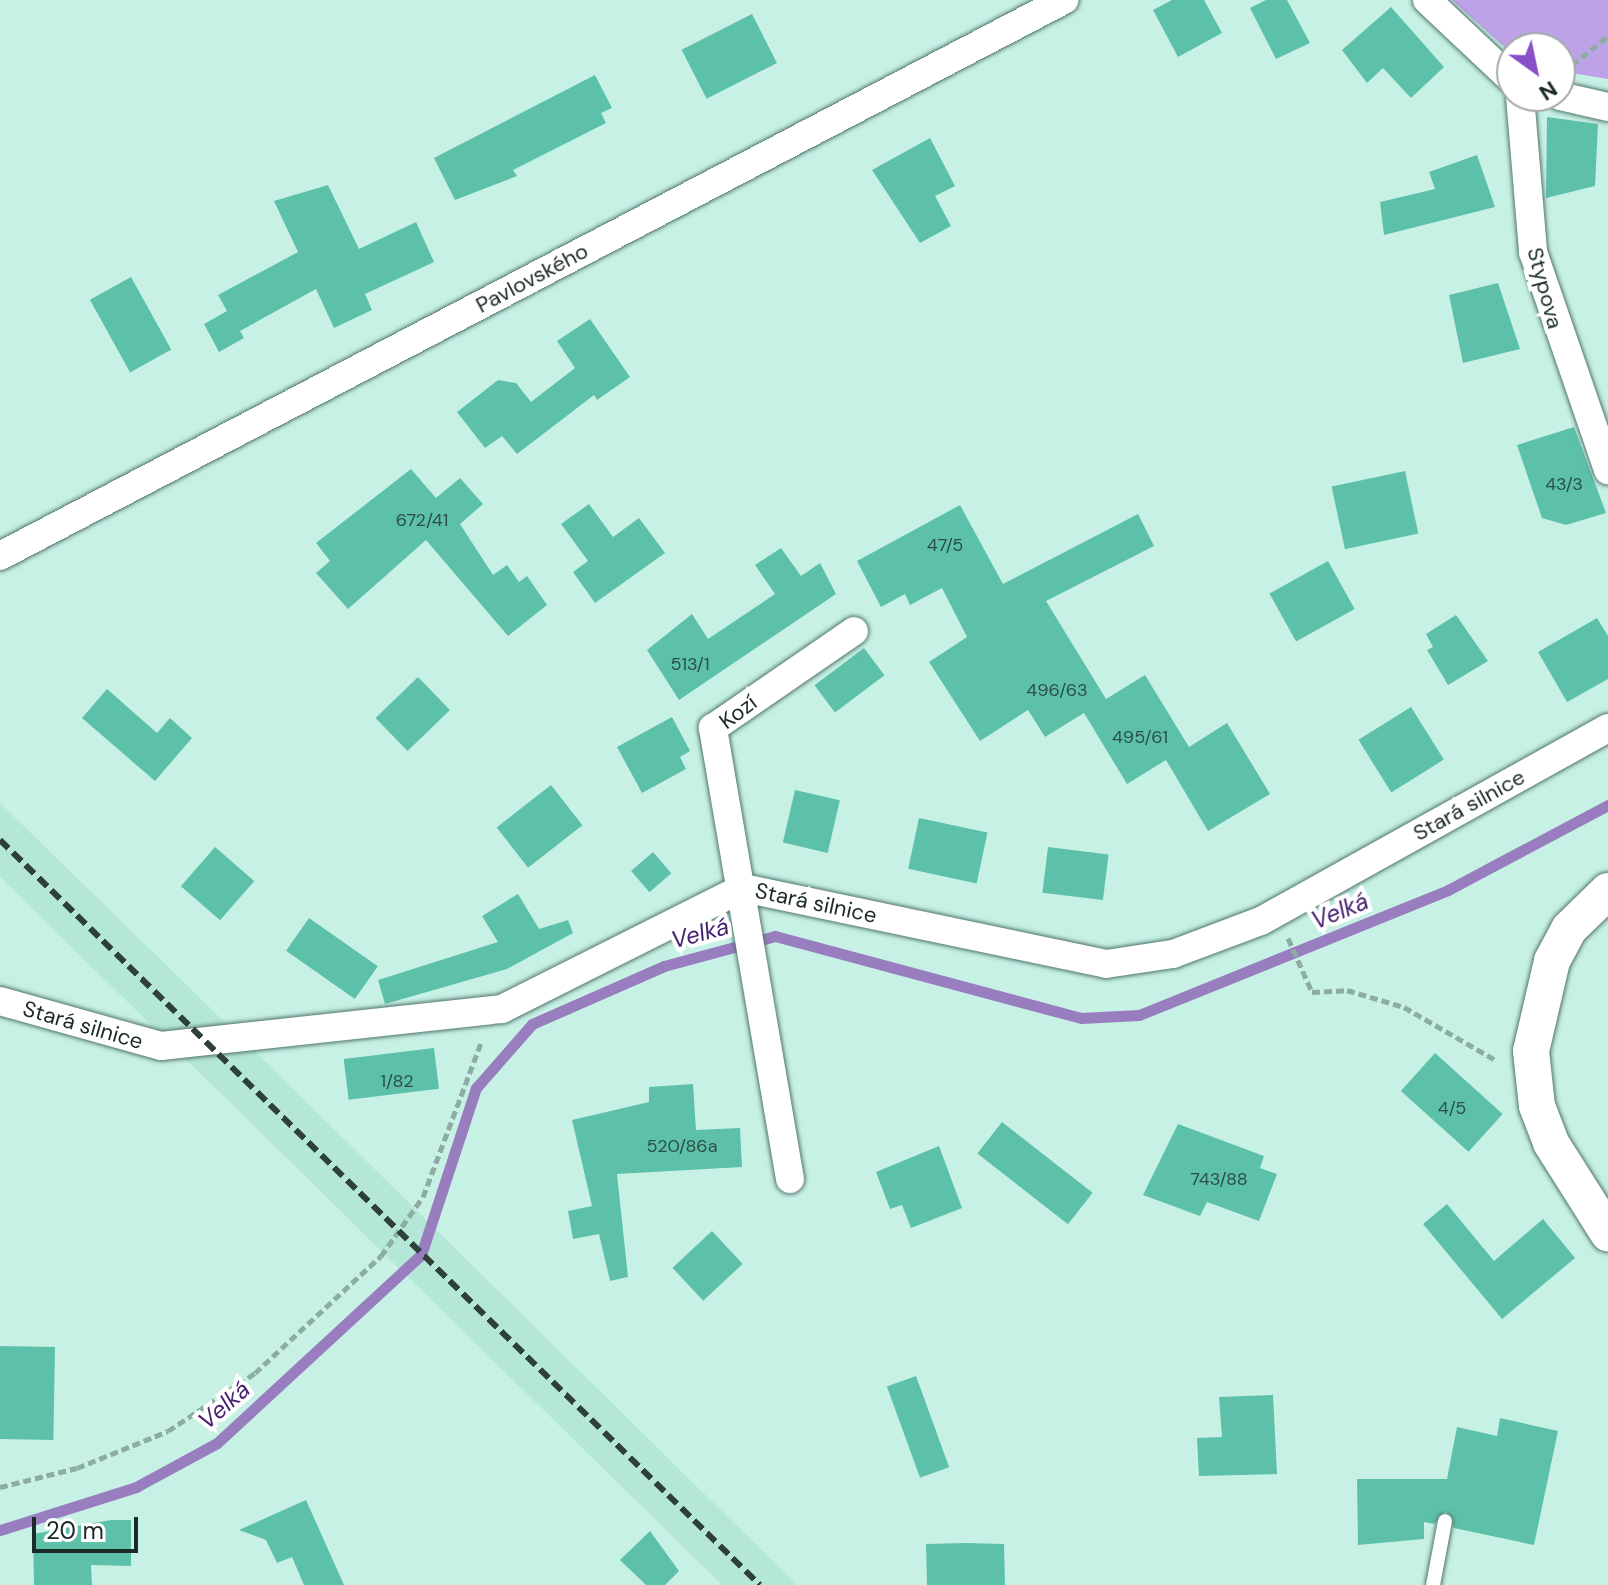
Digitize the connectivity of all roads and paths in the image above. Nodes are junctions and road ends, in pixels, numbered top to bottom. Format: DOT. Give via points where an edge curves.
graph roads {
  1 [pos="1064,0"];
  2 [pos="1427,0"];
  3 [pos="1608,36"];
  4 [pos="1576,63"];
  5 [pos="1496,65"];
  6 [pos="1576,100"];
  7 [pos="1608,107"];
  8 [pos="1521,112"];
  9 [pos="1608,470"];
  10 [pos="0,556"];
  11 [pos="854,631"];
  12 [pos="1608,728"];
  13 [pos="1608,891"];
  14 [pos="746,900"];
  15 [pos="1285,930"];
  16 [pos="0,1001"];
  17 [pos="502,1009"];
  18 [pos="1533,1088"];
  19 [pos="790,1179"];
  20 [pos="1608,1233"];
  21 [pos="0,1487"];
  22 [pos="1445,1521"];
  23 [pos="1433,1585"];
  1 -- 10 [label="street, Pavlovského"];
  2 -- 5 [label="street"];
  3 -- 4 [label="path"];
  6 -- 7 [label="street"];
  8 -- 9 [label="street, Stypova" via="1533,252"];
  11 -- 14 [label="street, Kozí" via="713,728"];
  12 -- 14 [label="street, Stará silnice" via="1261,921 1173,954 1106,964"];
  13 -- 18 [label="street" via="1575,922 1552,961 1534,1027"];
  14 -- 17 [label="street, Stará silnice"];
  14 -- 19 [label="street"];
  15 -- 18 [label="path" via="1312,992 1347,990 1404,1007 1470,1040"];
  16 -- 17 [label="street, Stará silnice" via="161,1046"];
  17 -- 21 [label="path" via="454,1104 436,1171 381,1256 255,1373 168,1431 77,1468"];
  18 -- 20 [label="street" via="1560,1162"];
  22 -- 23 [label="lane"];
}
